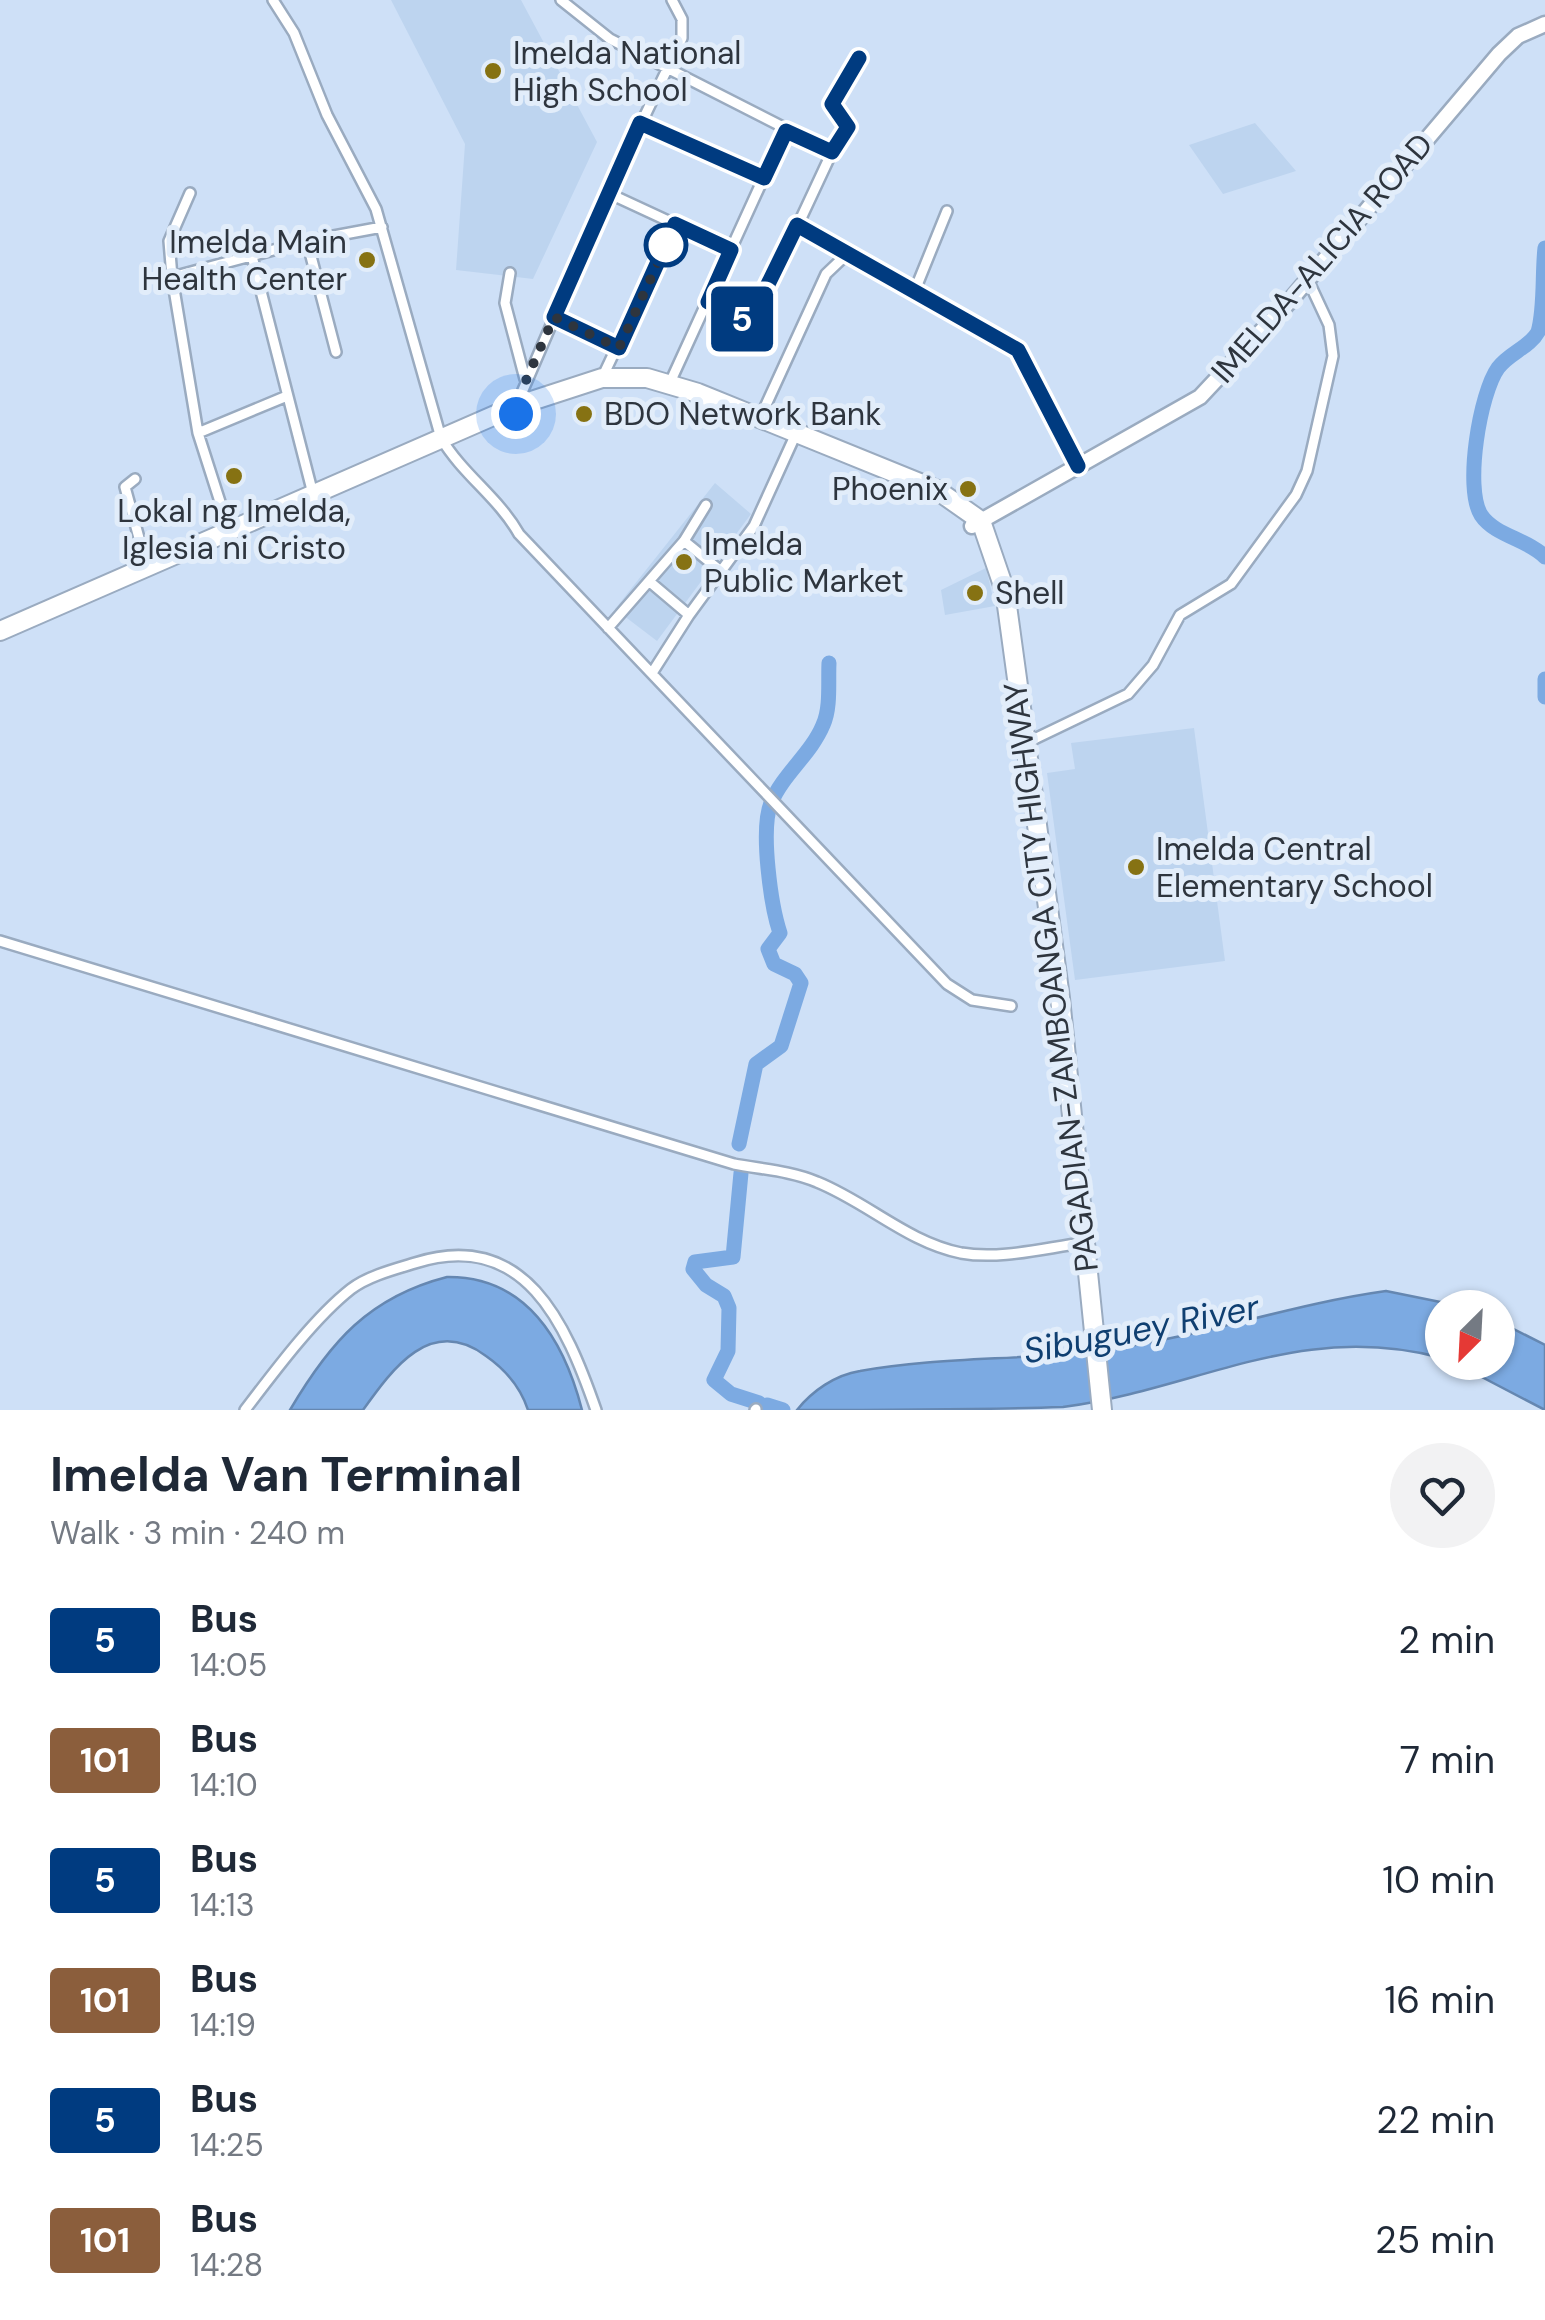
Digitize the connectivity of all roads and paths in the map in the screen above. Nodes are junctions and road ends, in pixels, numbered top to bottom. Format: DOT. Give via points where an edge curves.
graph roads {
  1 [pos="272,0"];
  2 [pos="561,0"];
  3 [pos="672,0"];
  4 [pos="1545,24"];
  5 [pos="859,58"];
  6 [pos="667,71"];
  7 [pos="640,123"];
  8 [pos="786,131"];
  9 [pos="832,152"];
  10 [pos="764,178"];
  11 [pos="190,193"];
  12 [pos="608,193"];
  13 [pos="947,211"];
  14 [pos="675,224"];
  15 [pos="797,225"];
  16 [pos="382,227"];
  17 [pos="307,241"];
  18 [pos="731,250"];
  19 [pos="842,253"];
  20 [pos="252,256"];
  21 [pos="510,274"];
  22 [pos="172,277"];
  23 [pos="1308,280"];
  24 [pos="915,290"];
  25 [pos="708,302"];
  26 [pos="554,317"];
  27 [pos="619,348"];
  28 [pos="336,352"];
  29 [pos="602,378"];
  30 [pos="525,380"];
  31 [pos="668,387"];
  32 [pos="288,396"];
  33 [pos="516,410"];
  34 [pos="760,418"];
  35 [pos="198,433"];
  36 [pos="794,438"];
  37 [pos="443,442"];
  38 [pos="1078,466"];
  39 [pos="135,479"];
  40 [pos="314,497"];
  41 [pos="706,505"];
  42 [pos="977,524"];
  43 [pos="230,532"];
  44 [pos="684,541"];
  45 [pos="148,570"];
  46 [pos="722,572"];
  47 [pos="650,582"];
  48 [pos="688,615"];
  49 [pos="608,628"];
  50 [pos="0,631"];
  51 [pos="652,673"];
  52 [pos="1026,743"];
  53 [pos="0,941"];
  54 [pos="1011,1006"];
  55 [pos="1083,1243"];
  56 [pos="246,1410"];
  57 [pos="596,1410"];
  58 [pos="1102,1410"];
  1 -- 16 [label="street"];
  2 -- 6 [label="street" via="588,25"];
  3 -- 6 [label="street" via="682,38"];
  4 -- 23 [label="main road, IMELDA-ALICIA ROAD" via="1498,54"];
  5 -- 9 [label="street" via="832,104 848,127"];
  6 -- 7 [label="street"];
  6 -- 8 [label="street"];
  7 -- 10 [label="street"];
  7 -- 12 [label="street"];
  8 -- 9 [label="street"];
  8 -- 10 [label="street"];
  9 -- 15 [label="street"];
  10 -- 18 [label="street"];
  11 -- 22 [label="street" via="169,240"];
  12 -- 14 [label="street"];
  12 -- 26 [label="street"];
  13 -- 24 [label="street"];
  14 -- 18 [label="street"];
  14 -- 27 [label="street"];
  15 -- 19 [label="street"];
  15 -- 25 [label="street" via="754,319"];
  16 -- 17 [label="street"];
  16 -- 37 [label="street"];
  17 -- 20 [label="street"];
  17 -- 28 [label="street"];
  18 -- 25 [label="street"];
  19 -- 24 [label="street"];
  19 -- 34 [label="street"];
  20 -- 22 [label="street"];
  20 -- 32 [label="street"];
  21 -- 30 [label="street" via="506,303"];
  22 -- 35 [label="street"];
  23 -- 38 [label="main road, IMELDA-ALICIA ROAD" via="1200,397"];
  23 -- 52 [label="street" via="1329,325 1333,356 1296,495 1230,584 1180,615 1128,694"];
  24 -- 38 [label="street" via="1018,350"];
  25 -- 31 [label="street"];
  26 -- 27 [label="street"];
  26 -- 30 [label="street"];
  27 -- 29 [label="street"];
  29 -- 31 [label="highway" via="647,378"];
  29 -- 33 [label="highway"];
  30 -- 33 [label="street"];
  31 -- 33 [label="highway" via="589,389"];
  31 -- 34 [label="highway"];
  31 -- 36 [label="highway"];
  32 -- 35 [label="street"];
  32 -- 40 [label="street"];
  33 -- 37 [label="highway"];
  34 -- 42 [label="highway" via="937,490"];
  35 -- 43 [label="street"];
  36 -- 42 [label="highway" via="937,498"];
  36 -- 46 [label="street" via="765,506"];
  37 -- 40 [label="highway"];
  37 -- 49 [label="street"];
  38 -- 42 [label="main road, IMELDA-ALICIA ROAD"];
  39 -- 45 [label="street" via="125,487"];
  40 -- 43 [label="highway"];
  41 -- 44 [label="street"];
  42 -- 52 [label="highway, PAGADIAN-ZAMBOANGA CITY HIGHWAY" via="1004,591"];
  43 -- 45 [label="highway"];
  44 -- 46 [label="street"];
  44 -- 47 [label="street"];
  45 -- 50 [label="highway"];
  46 -- 48 [label="street"];
  47 -- 48 [label="street"];
  47 -- 49 [label="street"];
  48 -- 51 [label="street"];
  49 -- 51 [label="street"];
  51 -- 54 [label="street" via="947,984 972,1000"];
  52 -- 55 [label="highway, PAGADIAN-ZAMBOANGA CITY HIGHWAY"];
  53 -- 55 [label="street" via="734,1164 813,1180 922,1242 963,1254"];
  55 -- 58 [label="highway, PAGADIAN-ZAMBOANGA CITY HIGHWAY"];
  56 -- 57 [label="street" via="352,1287 434,1257 475,1254 530,1283 573,1343"];
}
